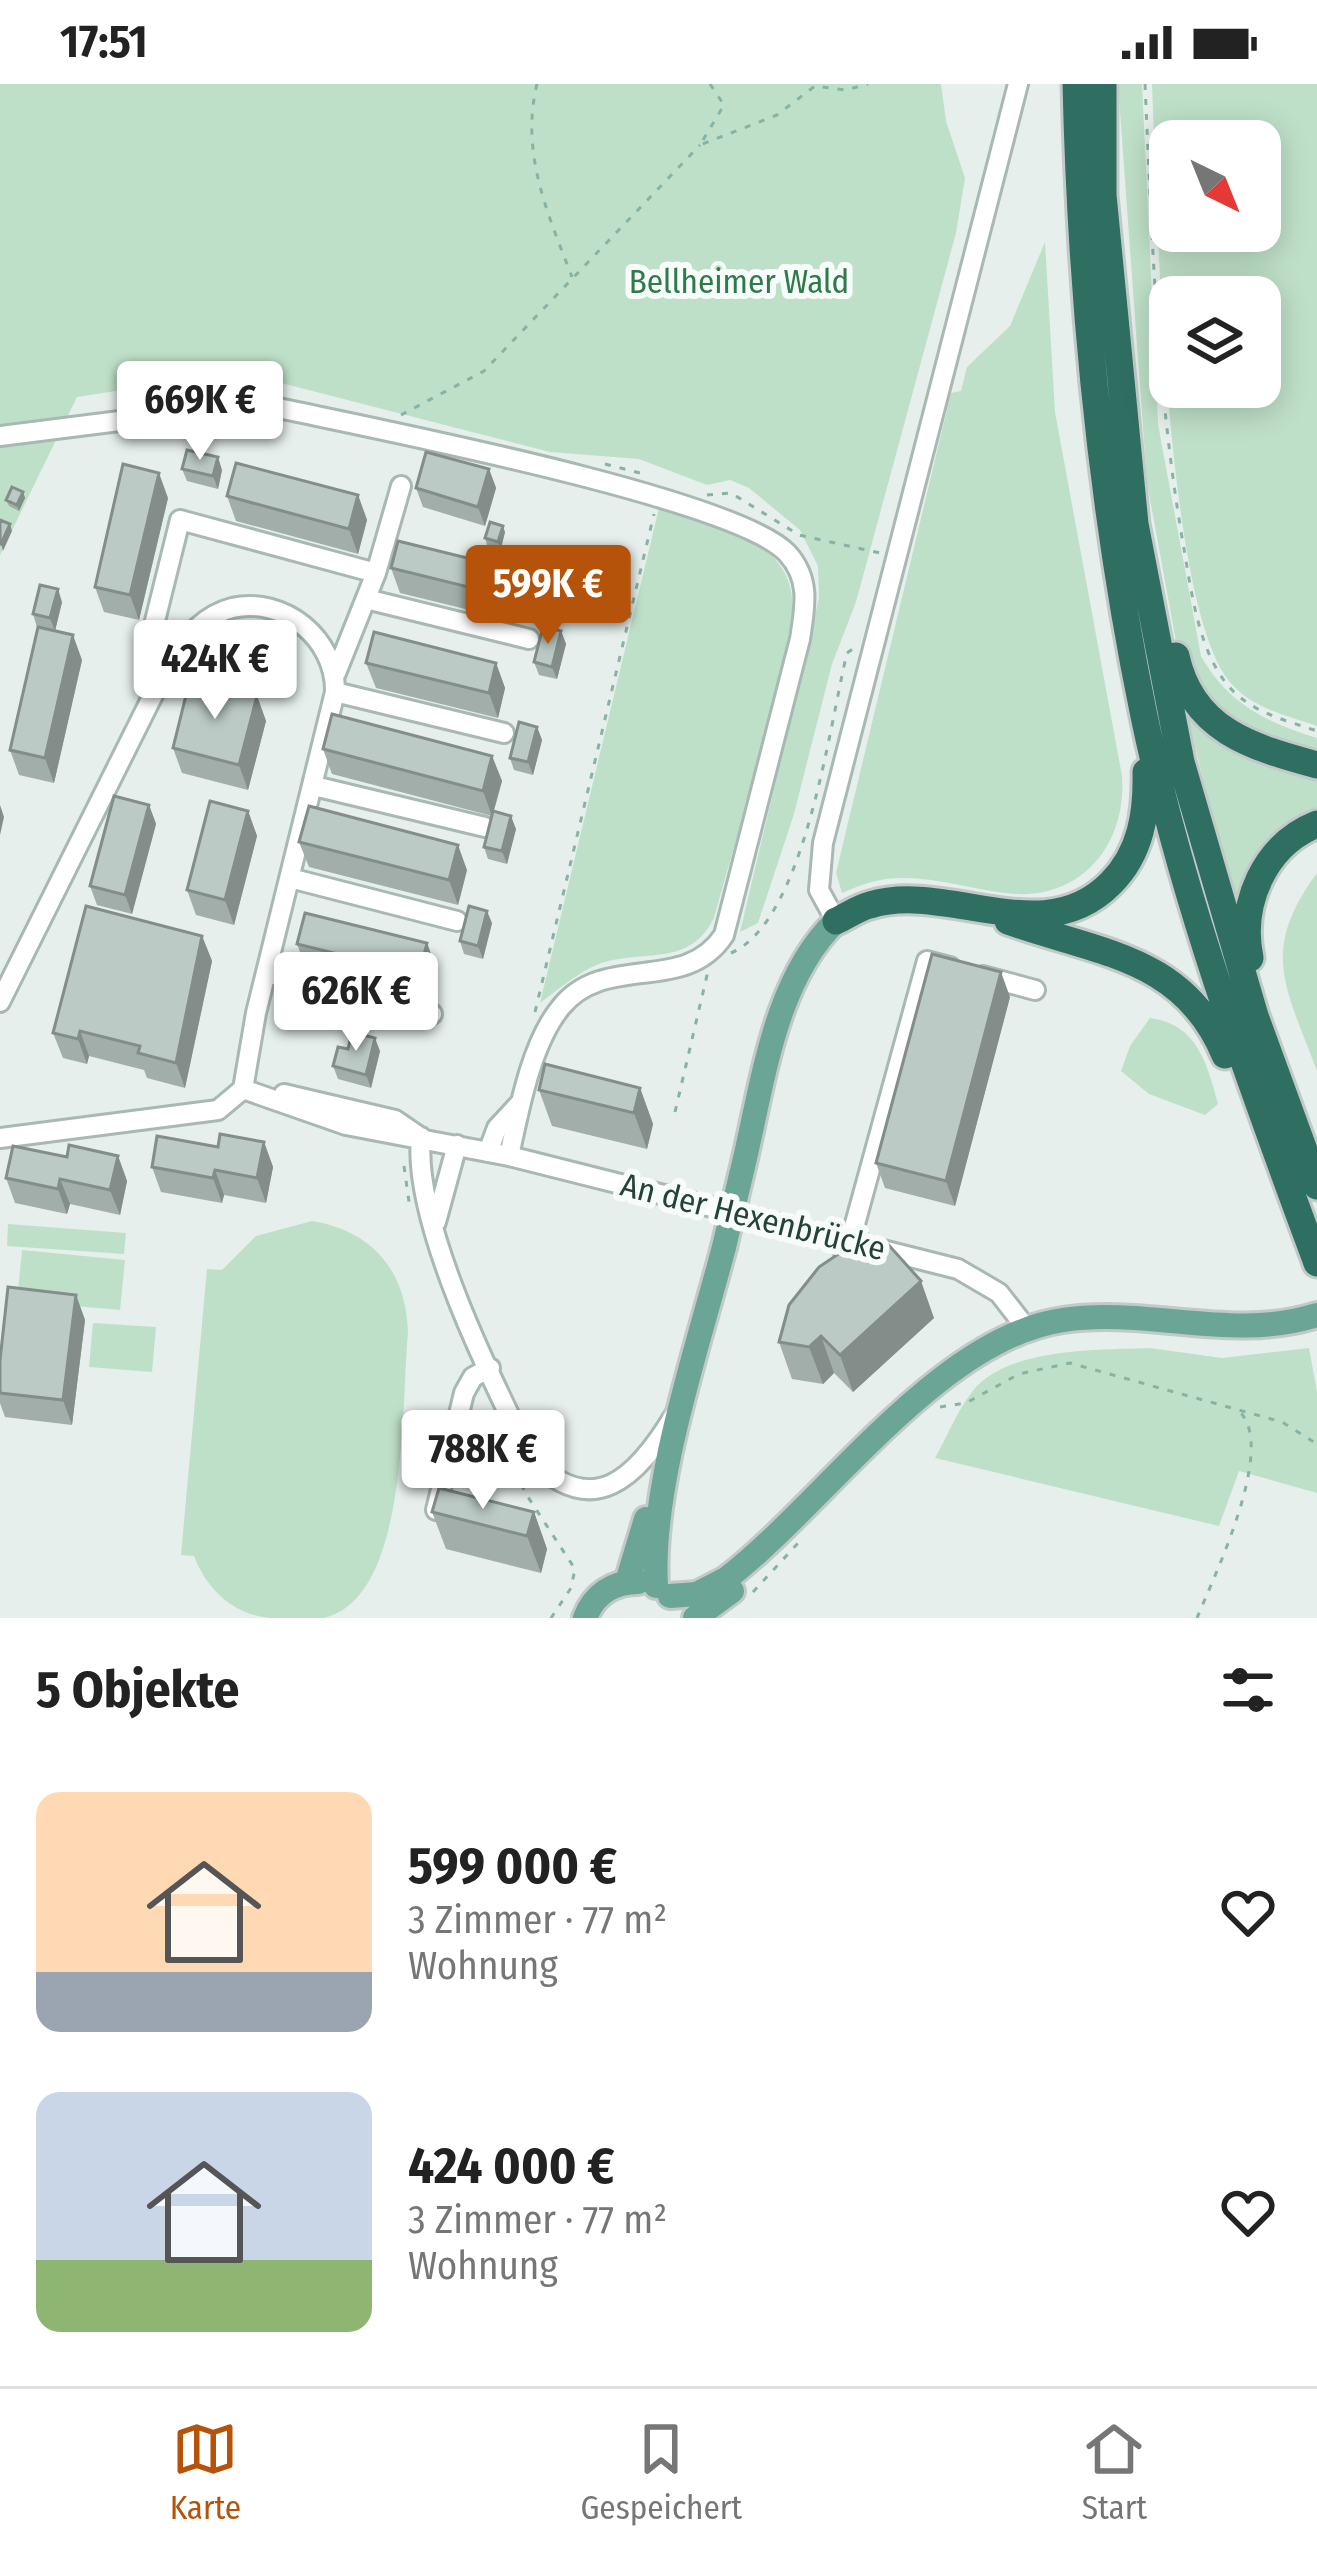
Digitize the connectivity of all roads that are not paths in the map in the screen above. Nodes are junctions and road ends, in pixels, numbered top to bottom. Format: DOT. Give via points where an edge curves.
graph roads {
  1 [pos="1018,84"];
  2 [pos="1076,84"];
  3 [pos="1103,84"];
  4 [pos="0,436"];
  5 [pos="401,485"];
  6 [pos="1135,524"];
  7 [pos="376,573"];
  8 [pos="366,599"];
  9 [pos="529,639"];
  10 [pos="173,655"];
  11 [pos="336,682"];
  12 [pos="1143,714"];
  13 [pos="504,733"];
  14 [pos="1317,765"];
  15 [pos="314,786"];
  16 [pos="1317,824"];
  17 [pos="485,827"];
  18 [pos="290,878"];
  19 [pos="976,910"];
  20 [pos="457,921"];
  21 [pos="836,921"];
  22 [pos="267,973"];
  23 [pos="1035,990"];
  24 [pos="0,1002"];
  25 [pos="432,1014"];
  26 [pos="1255,1016"];
  27 [pos="243,1089"];
  28 [pos="526,1096"];
  29 [pos="0,1138"];
  30 [pos="421,1138"];
  31 [pos="1272,1142"];
  32 [pos="457,1145"];
  33 [pos="488,1152"];
  34 [pos="509,1156"];
  35 [pos="1317,1186"];
  36 [pos="435,1226"];
  37 [pos="850,1242"];
  38 [pos="1317,1263"];
  39 [pos="825,1272"];
  40 [pos="1311,1317"];
  41 [pos="1027,1329"];
  42 [pos="492,1372"];
  43 [pos="684,1399"];
  44 [pos="677,1432"];
  45 [pos="823,1488"];
  46 [pos="435,1513"];
  47 [pos="627,1582"];
  48 [pos="670,1600"];
  49 [pos="585,1618"];
  50 [pos="695,1618"];
  1 -- 21 [label="street" via="817,876"];
  2 -- 12 [label="highway" via="1093,392"];
  3 -- 6 [label="highway" via="1103,195"];
  4 -- 28 [label="street" via="246,405 657,499 770,538 792,559 806,590 794,667 724,934 683,970 615,976 576,993 544,1035"];
  5 -- 7 [label="street"];
  6 -- 14 [label="highway" via="1148,532 1182,684 1208,720 1244,745"];
  6 -- 26 [label="highway" via="1181,762"];
  7 -- 8 [label="street"];
  7 -- 10 [label="street" via="180,520 149,645"];
  8 -- 9 [label="street"];
  8 -- 11 [label="street"];
  10 -- 11 [label="street" via="211,617 256,606 300,622"];
  10 -- 24 [label="street"];
  11 -- 13 [label="street"];
  11 -- 15 [label="street"];
  12 -- 19 [label="highway" via="1147,806 1122,872 1076,907 1046,914"];
  12 -- 31 [label="highway" via="1225,1011"];
  15 -- 17 [label="street"];
  15 -- 18 [label="street"];
  16 -- 26 [label="highway" via="1270,860 1250,899"];
  18 -- 20 [label="street"];
  18 -- 22 [label="street"];
  19 -- 21 [label="highway" via="872,903"];
  19 -- 31 [label="highway" via="1174,981 1215,1031"];
  21 -- 43 [label="main road, bridge" via="805,958 783,1012"];
  22 -- 25 [label="street"];
  22 -- 27 [label="street"];
  23 -- 37 [label="street" via="927,961"];
  26 -- 35 [label="highway"];
  27 -- 29 [label="street" via="218,1110"];
  27 -- 30 [label="street, An der Hexenbrücke" via="378,1116"];
  28 -- 33 [label="street" via="497,1128"];
  28 -- 34 [label="street"];
  30 -- 32 [label="street, An der Hexenbrücke"];
  30 -- 36 [label="street"];
  31 -- 38 [label="highway"];
  32 -- 33 [label="street, An der Hexenbrücke"];
  32 -- 36 [label="street"];
  33 -- 34 [label="street, An der Hexenbrücke"];
  34 -- 37 [label="street, An der Hexenbrücke"];
  36 -- 42 [label="street"];
  37 -- 39 [label="street"];
  37 -- 41 [label="street, An der Hexenbrücke" via="984,1280"];
  40 -- 41 [label="main road" via="1245,1328 1139,1317"];
  41 -- 45 [label="main road" via="963,1364"];
  42 -- 43 [label="street" via="530,1457 558,1483 581,1490 635,1470"];
  42 -- 46 [label="street" via="473,1377 464,1393"];
  43 -- 44 [label="main road"];
  44 -- 47 [label="main road"];
  44 -- 48 [label="main road" via="654,1556"];
  45 -- 48 [label="main road" via="726,1579"];
  45 -- 50 [label="main road" via="760,1566"];
  47 -- 48 [label="main road"];
  47 -- 49 [label="main road" via="598,1596"];
}
